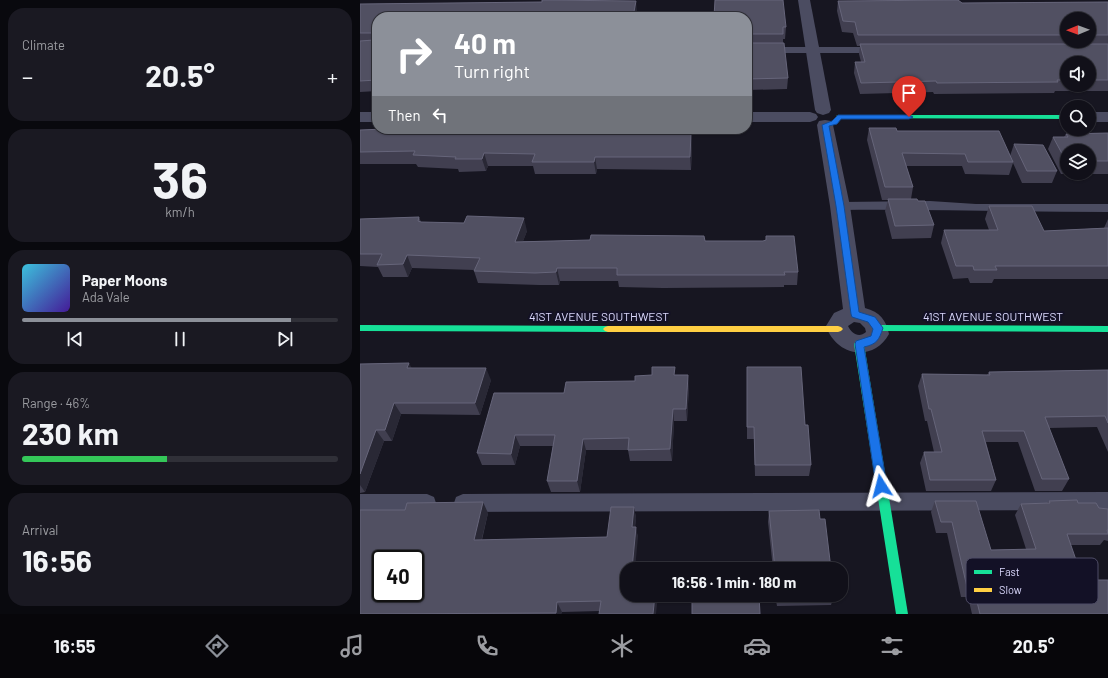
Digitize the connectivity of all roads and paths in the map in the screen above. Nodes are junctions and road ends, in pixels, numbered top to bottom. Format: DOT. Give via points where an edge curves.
graph roads {
  1 [pos="804,0"];
  2 [pos="752,50"];
  3 [pos="813,50"];
  4 [pos="888,50"];
  5 [pos="360,117"];
  6 [pos="372,117"];
  7 [pos="752,117"];
  8 [pos="824,117"];
  9 [pos="1060,118"];
  10 [pos="1096,118"];
  11 [pos="1108,118"];
  12 [pos="840,206"];
  13 [pos="1108,208"];
  14 [pos="855,314"];
  15 [pos="360,328"];
  16 [pos="878,328"];
  17 [pos="838,329"];
  18 [pos="1108,329"];
  19 [pos="859,344"];
  20 [pos="884,501"];
  21 [pos="1108,502"];
  22 [pos="360,503"];
  23 [pos="902,614"];
  1 -- 3 [label="street"];
  2 -- 3 [label="lane"];
  3 -- 4 [label="lane"];
  3 -- 8 [label="street"];
  5 -- 6 [label="street"];
  7 -- 8 [label="street"];
  8 -- 9 [label="street"];
  8 -- 12 [label="street"];
  10 -- 11 [label="street"];
  12 -- 13 [label="lane"];
  12 -- 14 [label="street"];
  14 -- 16 [label="street" via="872,319"];
  14 -- 17 [label="street" via="842,318"];
  15 -- 17 [label="street, 41ST AVENUE SOUTHWEST"];
  16 -- 18 [label="street, 41ST AVENUE SOUTHWEST"];
  16 -- 19 [label="street" via="871,342"];
  17 -- 19 [label="street" via="844,340"];
  19 -- 20 [label="street"];
  20 -- 21 [label="lane"];
  20 -- 22 [label="lane"];
  20 -- 23 [label="street"];
}
